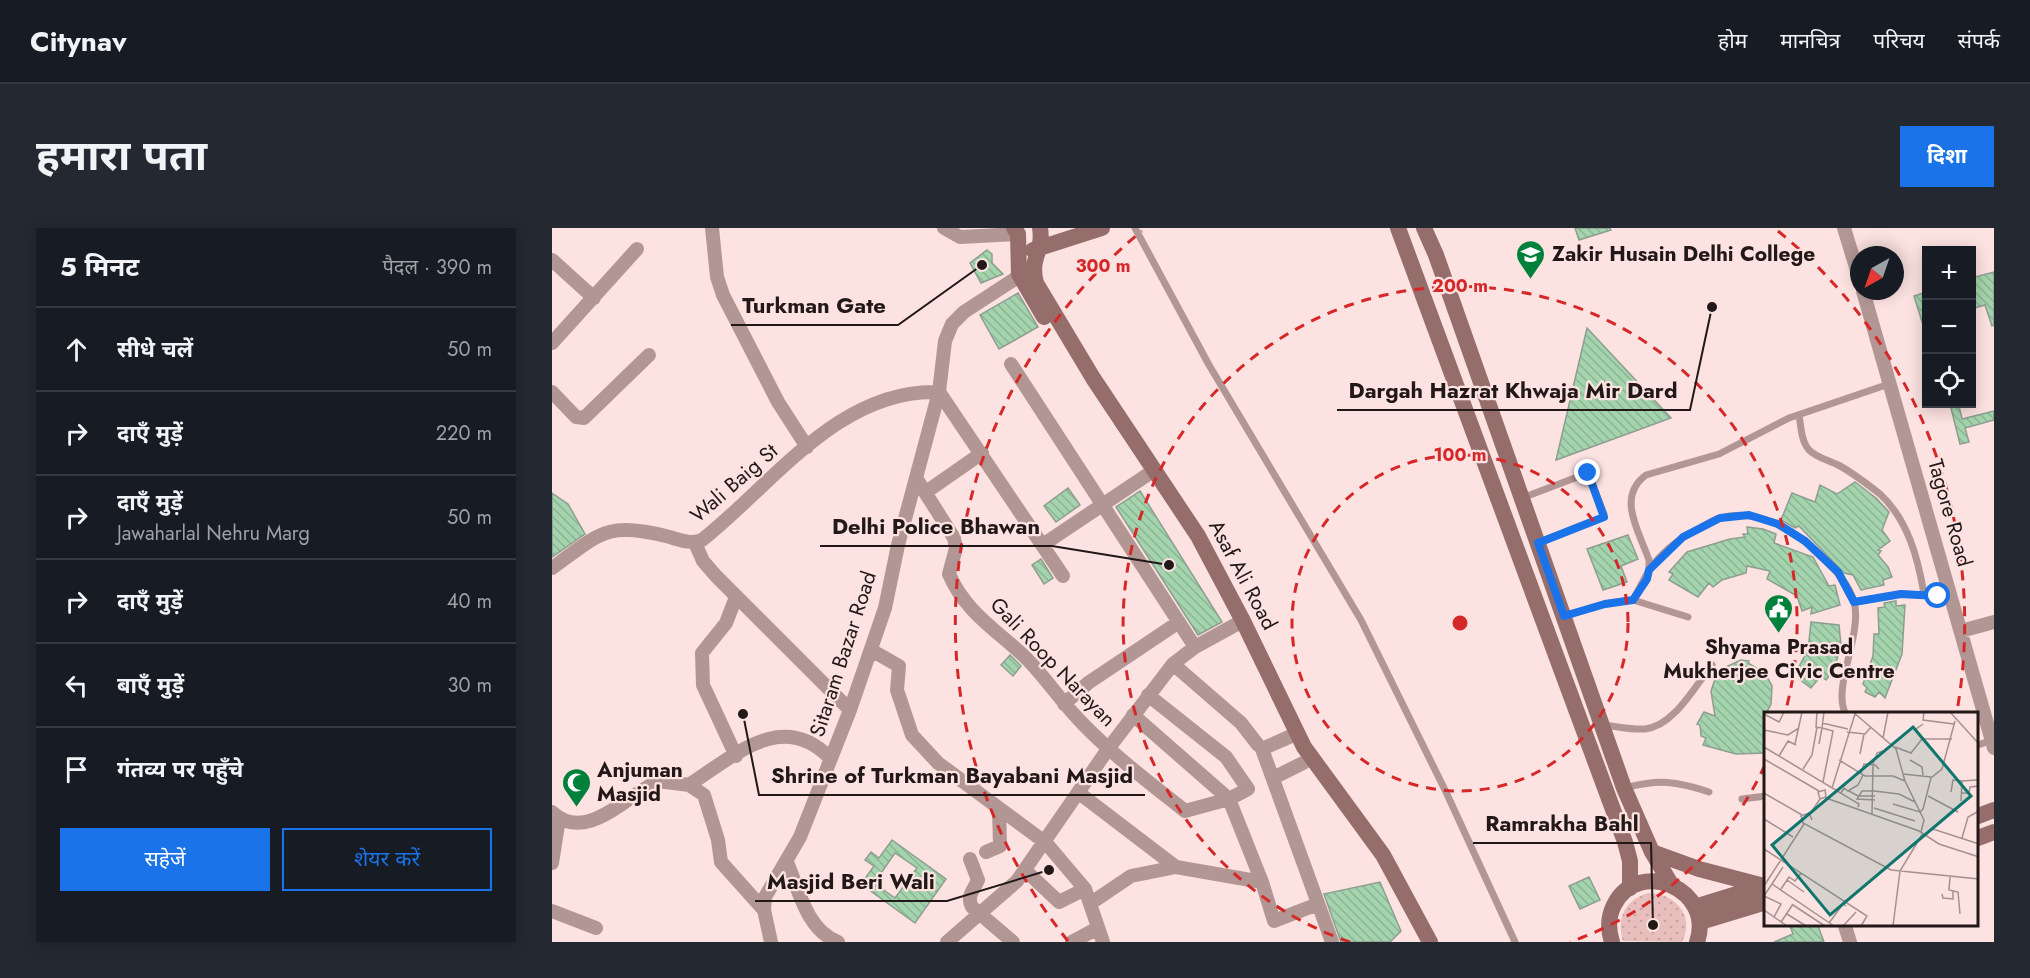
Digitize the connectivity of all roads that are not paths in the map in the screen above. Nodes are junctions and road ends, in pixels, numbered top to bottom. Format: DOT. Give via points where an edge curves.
graph roads {
  1 [pos="712,228"];
  2 [pos="944,228"];
  3 [pos="1035,228"];
  4 [pos="1040,228"];
  5 [pos="1102,228"];
  6 [pos="1135,228"];
  7 [pos="1398,228"];
  8 [pos="1844,228"];
  9 [pos="1016,231"];
  10 [pos="1428,231"];
  11 [pos="1040,247"];
  12 [pos="1850,248"];
  13 [pos="637,249"];
  14 [pos="1017,255"];
  15 [pos="552,260"];
  16 [pos="1026,271"];
  17 [pos="594,298"];
  18 [pos="1866,300"];
  19 [pos="552,343"];
  20 [pos="650,355"];
  21 [pos="1011,364"];
  22 [pos="1892,383"];
  23 [pos="552,392"];
  24 [pos="939,392"];
  25 [pos="1799,415"];
  26 [pos="807,447"];
  27 [pos="982,453"];
  28 [pos="1147,474"];
  29 [pos="916,478"];
  30 [pos="926,492"];
  31 [pos="1522,498"];
  32 [pos="1102,503"];
  33 [pos="694,543"];
  34 [pos="1538,543"];
  35 [pos="1044,544"];
  36 [pos="552,568"];
  37 [pos="1649,570"];
  38 [pos="1063,576"];
  39 [pos="1924,594"];
  40 [pos="736,597"];
  41 [pos="1952,597"];
  42 [pos="1633,600"];
  43 [pos="1854,602"];
  44 [pos="1564,616"];
  45 [pos="1688,617"];
  46 [pos="1179,622"];
  47 [pos="1994,622"];
  48 [pos="1235,625"];
  49 [pos="1961,630"];
  50 [pos="1195,647"];
  51 [pos="871,650"];
  52 [pos="1173,664"];
  53 [pos="1712,665"];
  54 [pos="1148,695"];
  55 [pos="1064,704"];
  56 [pos="850,710"];
  57 [pos="1845,712"];
  58 [pos="1133,715"];
  59 [pos="1602,725"];
  60 [pos="1289,737"];
  61 [pos="1993,744"];
  62 [pos="1261,747"];
  63 [pos="1108,749"];
  64 [pos="736,756"];
  65 [pos="831,758"];
  66 [pos="1303,763"];
  67 [pos="1273,778"];
  68 [pos="689,786"];
  69 [pos="1624,788"];
  70 [pos="1710,792"];
  71 [pos="1079,793"];
  72 [pos="1764,796"];
  73 [pos="1742,798"];
  74 [pos="1229,799"];
  75 [pos="999,808"];
  76 [pos="1994,810"];
  77 [pos="556,815"];
  78 [pos="1979,815"];
  79 [pos="1994,832"];
  80 [pos="1979,836"];
  81 [pos="1046,843"];
  82 [pos="1000,846"];
  83 [pos="986,852"];
  84 [pos="1652,852"];
  85 [pos="1012,854"];
  86 [pos="970,859"];
  87 [pos="787,862"];
  88 [pos="552,863"];
  89 [pos="1176,867"];
  90 [pos="1025,870"];
  91 [pos="1262,882"];
  92 [pos="1671,884"];
  93 [pos="1630,888"];
  94 [pos="1085,889"];
  95 [pos="1764,891"];
  96 [pos="1764,891"];
  97 [pos="1091,903"];
  98 [pos="1318,904"];
  99 [pos="764,910"];
  100 [pos="552,911"];
  101 [pos="981,915"];
  102 [pos="1698,915"];
  103 [pos="1845,927"];
  104 [pos="596,928"];
  105 [pos="1098,928"];
  106 [pos="1606,941"];
  107 [pos="771,942"];
  108 [pos="838,942"];
  109 [pos="947,942"];
  110 [pos="1013,942"];
  111 [pos="1072,942"];
  112 [pos="1103,942"];
  113 [pos="1332,942"];
  114 [pos="1418,942"];
  115 [pos="1430,942"];
  116 [pos="1515,942"];
  117 [pos="1697,942"];
  118 [pos="1850,942"];
  1 -- 26 [label="street" via="717,277 723,295 778,402"];
  2 -- 9 [label="street" via="960,237"];
  3 -- 9 [label="main road"];
  4 -- 11 [label="main road"];
  5 -- 11 [label="main road"];
  6 -- 116 [label="lane" via="1209,365 1361,620"];
  7 -- 93 [label="main road" via="1625,842"];
  8 -- 12 [label="street"];
  9 -- 14 [label="main road, Asaf Ali Road"];
  10 -- 31 [label="main road"];
  11 -- 14 [label="main road"];
  11 -- 16 [label="main road"];
  13 -- 17 [label="street"];
  14 -- 16 [label="main road, Asaf Ali Road"];
  15 -- 17 [label="street"];
  16 -- 24 [label="street, Sitaram Bazar Road" via="952,324 945,341"];
  16 -- 28 [label="main road, Asaf Ali Road" via="1085,383"];
  16 -- 115 [label="main road, Asaf Ali Road" via="1198,536 1304,747 1383,855"];
  17 -- 19 [label="street"];
  18 -- 22 [label="street, Tagore Road"];
  20 -- 23 [label="street" via="584,417 576,417"];
  21 -- 32 [label="street"];
  22 -- 25 [label="lane"];
  22 -- 41 [label="street, Tagore Road"];
  24 -- 26 [label="street, Wali Baig St" via="903,394 870,407"];
  24 -- 27 [label="street"];
  24 -- 29 [label="street, Sitaram Bazar Road"];
  25 -- 37 [label="lane" via="1736,447 1646,475 1636,482 1630,505"];
  25 -- 39 [label="lane" via="1808,449 1853,474 1881,495 1896,514 1912,544"];
  26 -- 33 [label="street, Wali Baig St"];
  27 -- 30 [label="street"];
  27 -- 35 [label="street"];
  28 -- 32 [label="street"];
  28 -- 48 [label="main road, Asaf Ali Road" via="1190,541"];
  29 -- 30 [label="street, Gali Roop Narayan"];
  29 -- 51 [label="street, Sitaram Bazar Road"];
  30 -- 55 [label="street, Gali Roop Narayan" via="954,538 956,548 949,574 954,585 990,629 1045,678"];
  31 -- 34 [label="main road"];
  31 -- 34 [label="lane" via="1588,473 1604,514"];
  32 -- 35 [label="street"];
  32 -- 46 [label="street"];
  33 -- 36 [label="street, Wali Baig St" via="632,528 616,530 593,538"];
  33 -- 40 [label="street" via="703,561"];
  34 -- 44 [label="main road"];
  35 -- 38 [label="street"];
  37 -- 42 [label="lane"];
  37 -- 43 [label="lane" via="1683,537 1720,518 1749,515 1778,524 1805,541 1838,572"];
  39 -- 41 [label="lane"];
  39 -- 43 [label="lane" via="1883,595"];
  40 -- 56 [label="street"];
  40 -- 64 [label="street" via="726,623 702,652 703,686"];
  41 -- 49 [label="street, Tagore Road"];
  42 -- 44 [label="lane"];
  42 -- 45 [label="lane"];
  43 -- 57 [label="lane" via="1854,637 1841,695"];
  44 -- 59 [label="main road"];
  46 -- 50 [label="street"];
  46 -- 55 [label="street" via="1088,683"];
  47 -- 49 [label="street"];
  48 -- 50 [label="street"];
  48 -- 60 [label="main road, Asaf Ali Road"];
  49 -- 61 [label="street, Tagore Road"];
  50 -- 52 [label="street"];
  51 -- 56 [label="street, Sitaram Bazar Road"];
  51 -- 75 [label="street" via="899,666 897,690 912,735 956,778"];
  52 -- 54 [label="street"];
  52 -- 62 [label="street" via="1241,723"];
  53 -- 59 [label="lane" via="1660,725 1644,729"];
  54 -- 58 [label="street"];
  54 -- 74 [label="street" via="1226,757 1248,789"];
  55 -- 63 [label="street, Gali Roop Narayan"];
  56 -- 65 [label="street, Sitaram Bazar Road"];
  58 -- 63 [label="street"];
  58 -- 74 [label="street"];
  59 -- 69 [label="main road"];
  60 -- 62 [label="street"];
  60 -- 66 [label="main road, Asaf Ali Road"];
  62 -- 67 [label="street"];
  63 -- 71 [label="street"];
  63 -- 74 [label="street, Gali Roop Narayan" via="1185,811"];
  64 -- 65 [label="street" via="780,735 816,743"];
  64 -- 68 [label="street"];
  65 -- 87 [label="street, Sitaram Bazar Road"];
  66 -- 67 [label="street"];
  66 -- 114 [label="main road, Asaf Ali Road" via="1375,860"];
  67 -- 98 [label="street"];
  68 -- 77 [label="street" via="658,781 596,820 577,825"];
  68 -- 99 [label="street" via="704,795 721,862"];
  69 -- 70 [label="lane" via="1669,781"];
  69 -- 84 [label="main road"];
  71 -- 81 [label="street"];
  71 -- 89 [label="street"];
  72 -- 73 [label="lane"];
  74 -- 91 [label="street"];
  75 -- 81 [label="street"];
  75 -- 82 [label="street"];
  76 -- 78 [label="main road"];
  77 -- 88 [label="street"];
  79 -- 80 [label="main road"];
  81 -- 90 [label="street"];
  81 -- 94 [label="street"];
  82 -- 83 [label="street"];
  82 -- 85 [label="street"];
  84 -- 92 [label="main road"];
  84 -- 95 [label="main road"];
  86 -- 101 [label="street" via="978,880 969,901"];
  87 -- 99 [label="street, Sitaram Bazar Road" via="773,880"];
  87 -- 108 [label="street" via="819,932"];
  89 -- 91 [label="street"];
  89 -- 97 [label="street" via="1131,876"];
  90 -- 94 [label="street" via="1059,902"];
  90 -- 101 [label="street"];
  91 -- 98 [label="street" via="1274,921"];
  92 -- 93 [label="main road" via="1650,881"];
  92 -- 102 [label="main road" via="1685,893"];
  93 -- 106 [label="main road" via="1612,910"];
  94 -- 97 [label="street"];
  96 -- 102 [label="main road"];
  97 -- 105 [label="street"];
  98 -- 113 [label="street"];
  99 -- 107 [label="street, Sitaram Bazar Road"];
  100 -- 104 [label="street"];
  101 -- 109 [label="street"];
  101 -- 110 [label="street"];
  102 -- 117 [label="main road"];
  103 -- 118 [label="street"];
  105 -- 111 [label="street"];
  105 -- 112 [label="street"];
}
